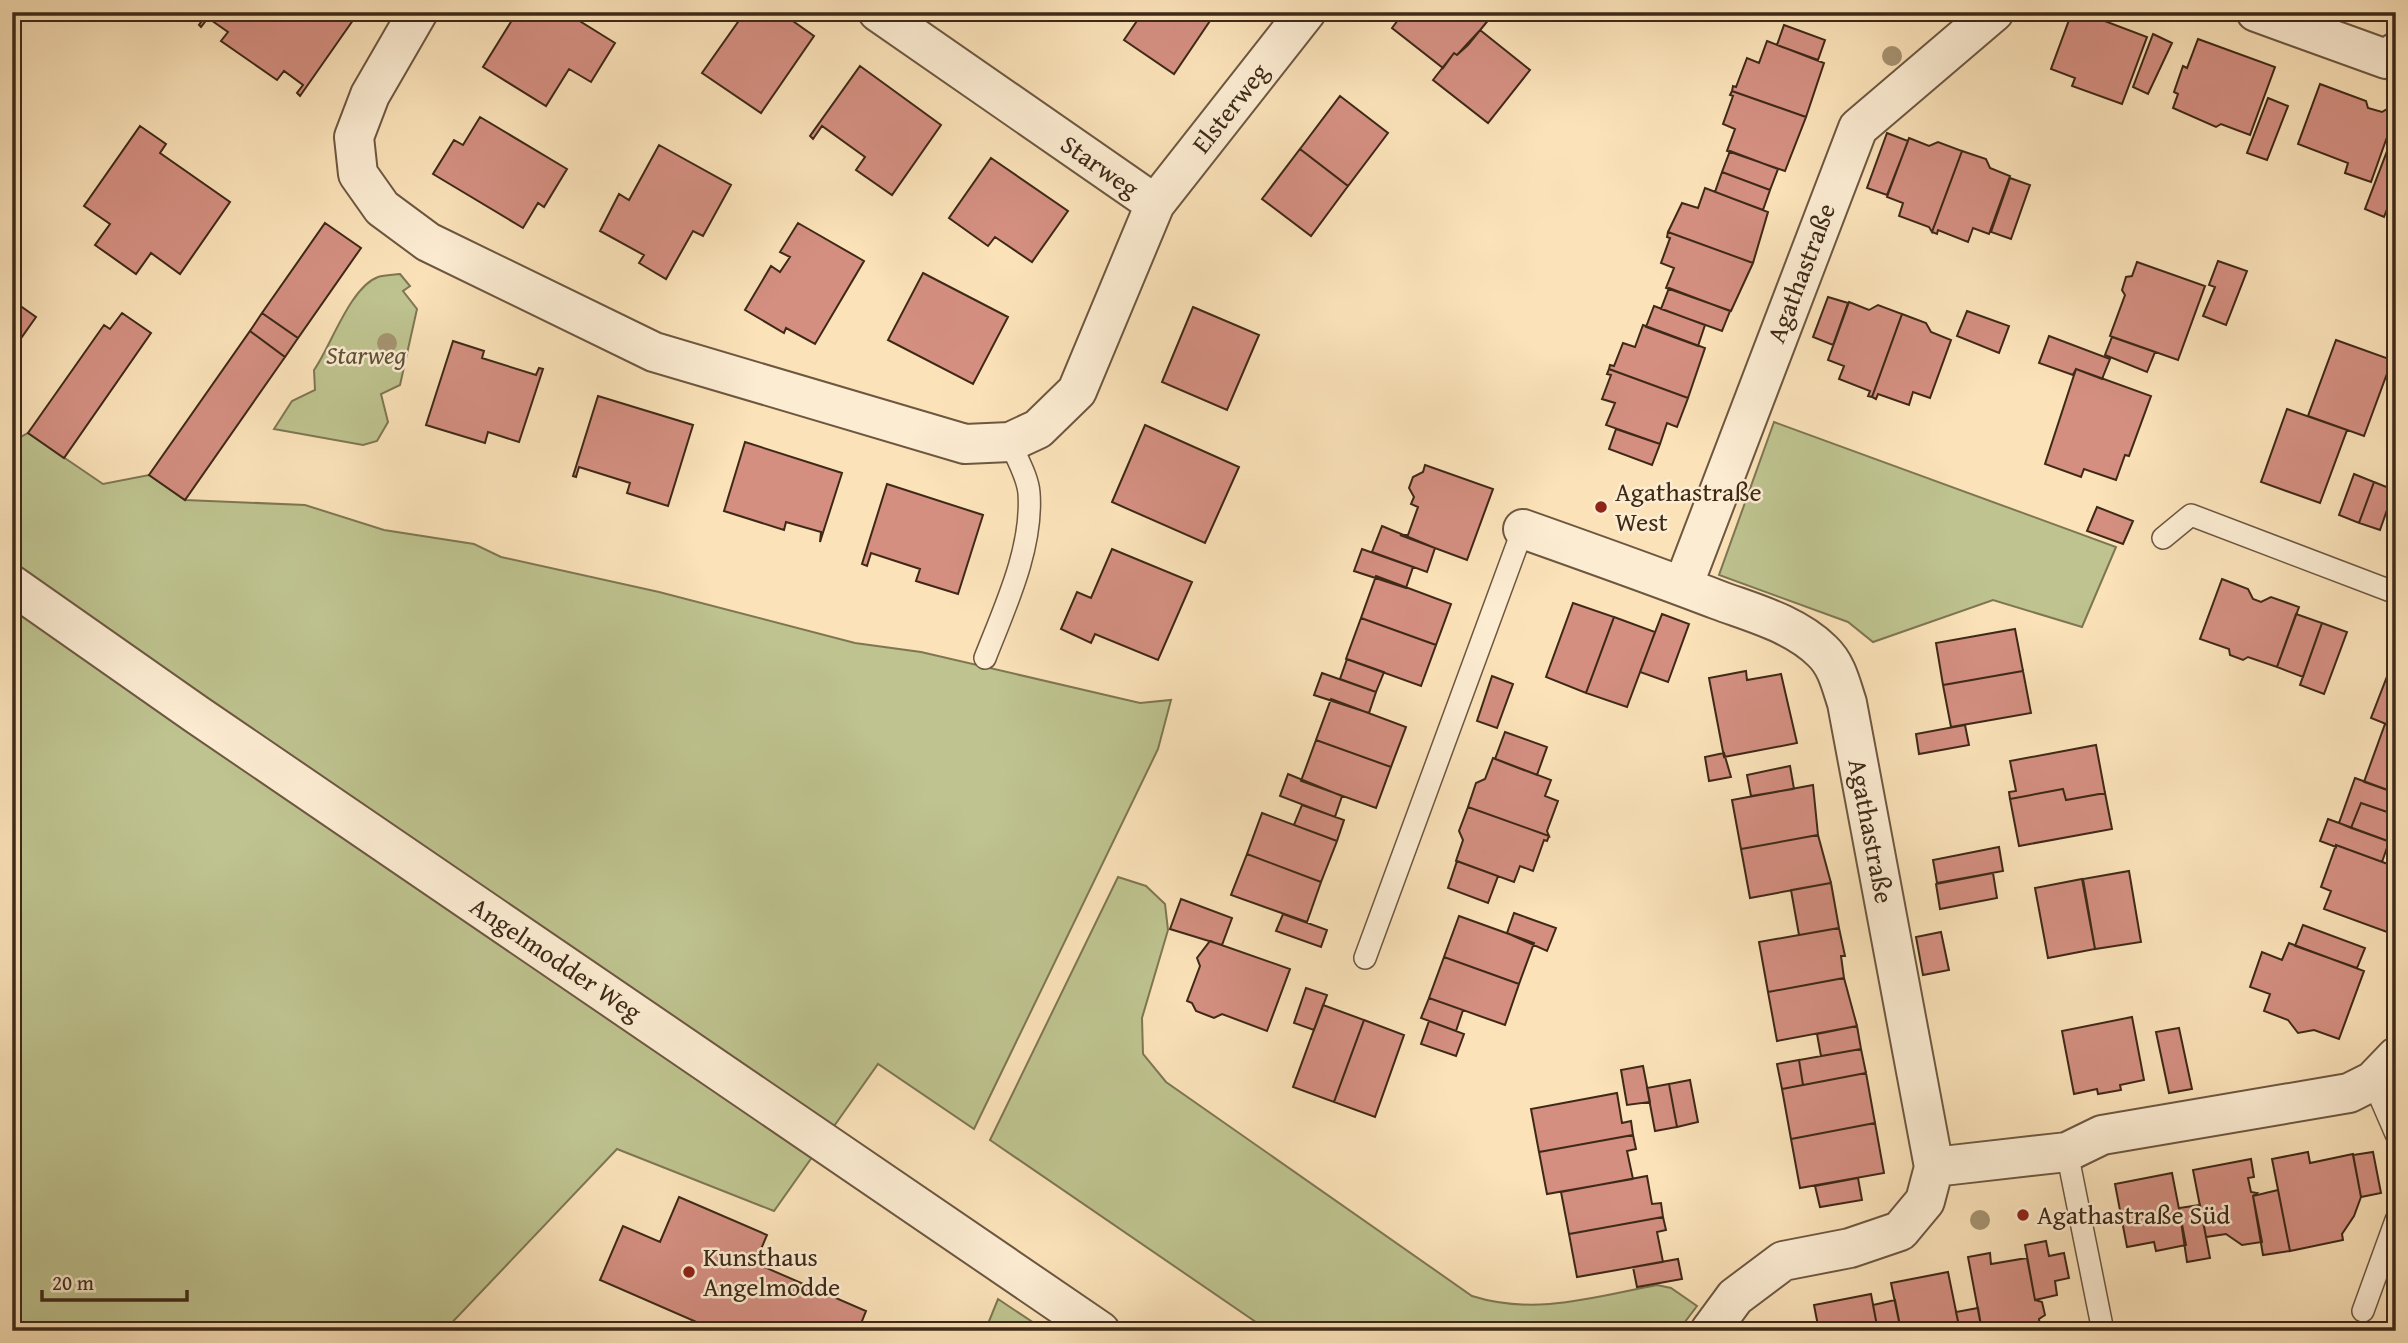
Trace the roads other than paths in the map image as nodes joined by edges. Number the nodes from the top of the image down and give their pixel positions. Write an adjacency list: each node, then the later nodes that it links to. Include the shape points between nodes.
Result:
1 (418, 12): 8 (street, Starweg, via 370,95 354,137 363,183 382,208 428,242 654,352 965,444)
2 (878, 12): 7 (street, Starweg)
3 (1306, 12): 7 (street, Elsterweg)
4 (1994, 12): 12 (street, Agathastraße, via 1858,128)
5 (2256, 12): 6 (street, via 2386,59)
6 (2396, 52)
7 (1155, 204): 8 (street, Starweg, via 1077,391 1038,429)
8 (1010, 442): 14 (lane, via 1029,491 1027,530 1011,593)
9 (1522, 529): 12 (street, Agathastraße); 15 (lane, Agathastraße)
10 (2163, 538): 13 (lane, via 2191,515)
11 (12, 585): 22 (street, Angelmodder Weg)
12 (1683, 586): 19 (street, Agathastraße, via 1801,635 1823,652 1838,675)
13 (2396, 593)
14 (985, 658)
15 (1364, 958)
16 (2384, 1069): 17 (lane); 18 (street, via 2349,1093 2102,1135)
17 (2396, 1135)
18 (2067, 1152): 19 (street); 24 (lane)
19 (1934, 1167): 23 (street, Agathastraße, via 1925,1201 1900,1231 1850,1248 1783,1261 1735,1297)
20 (2396, 1220): 21 (lane)
21 (2363, 1311)
22 (1100, 1331)
23 (1710, 1331)
24 (2103, 1331)

